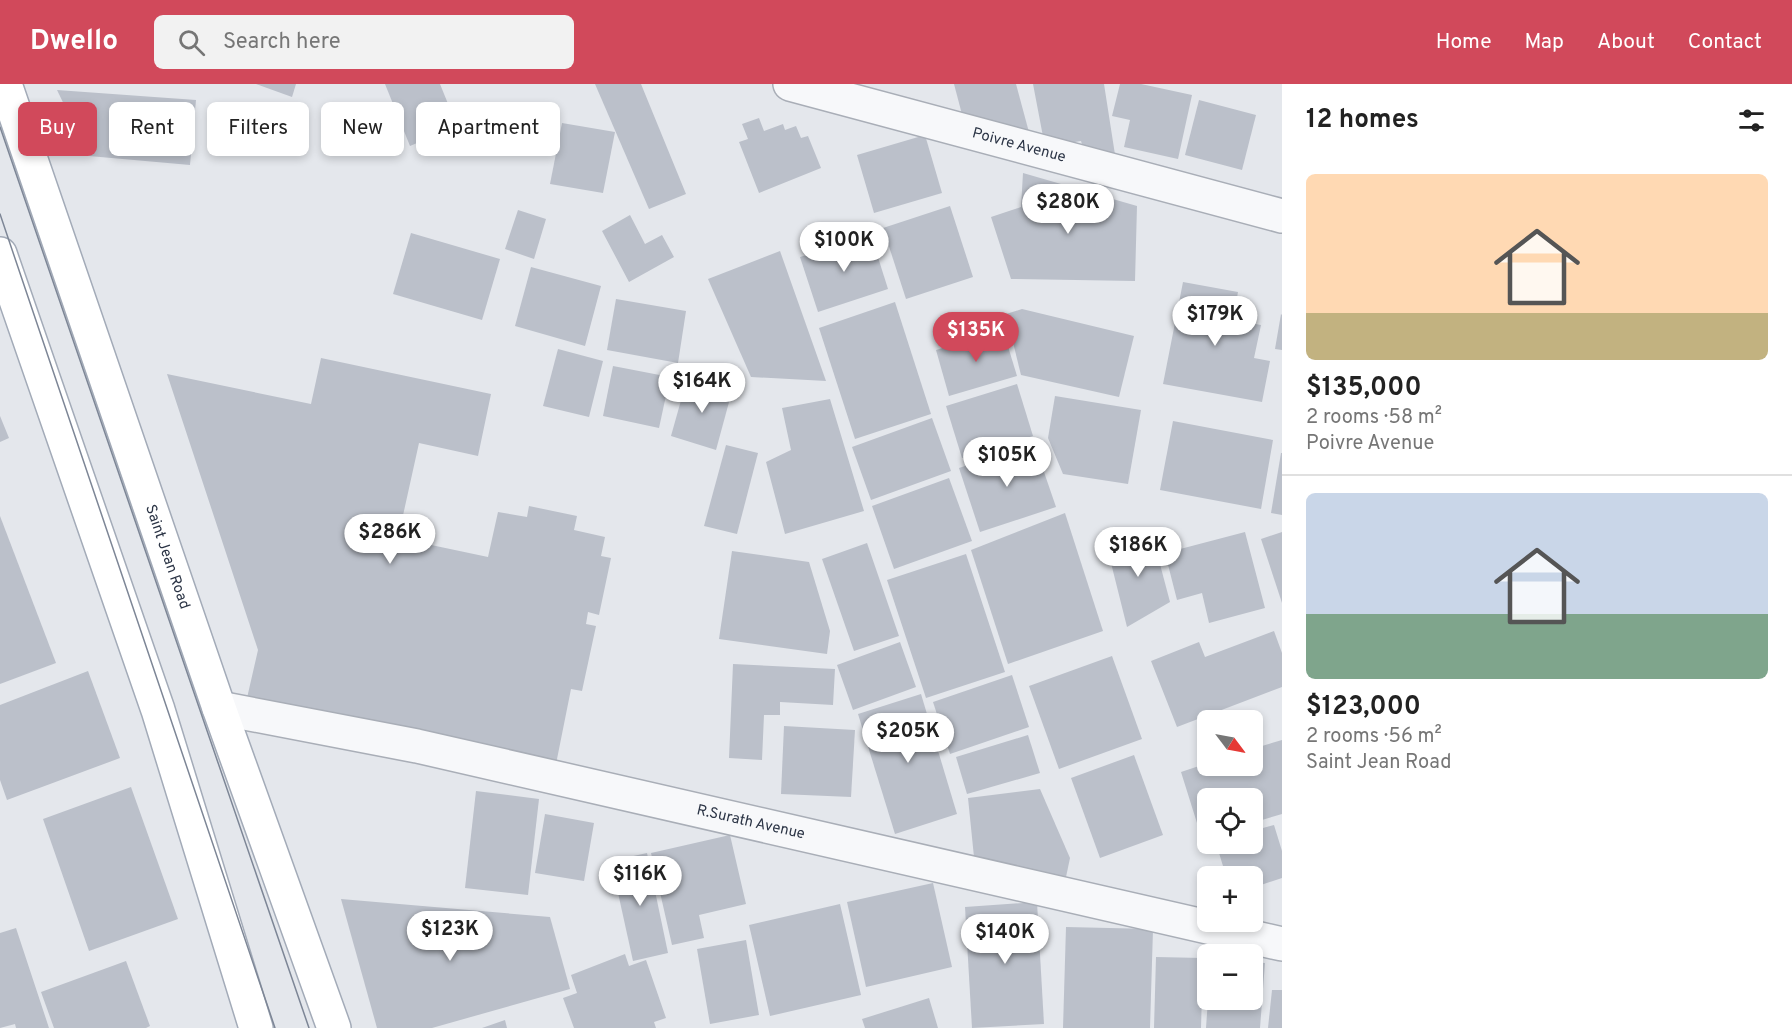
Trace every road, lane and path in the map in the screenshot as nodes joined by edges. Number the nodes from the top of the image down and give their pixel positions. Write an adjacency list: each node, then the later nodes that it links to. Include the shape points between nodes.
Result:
1 (5, 84): 5 (main road, Saint Jean Road)
2 (790, 84): 3 (street, Poivre Avenue)
3 (1282, 216)
4 (0, 254): 7 (main road, via 158,710)
5 (219, 708): 6 (street, R.Surath Avenue, via 417,746); 8 (main road, Saint Jean Road)
6 (1282, 944)
7 (248, 1018)
8 (334, 1028)

